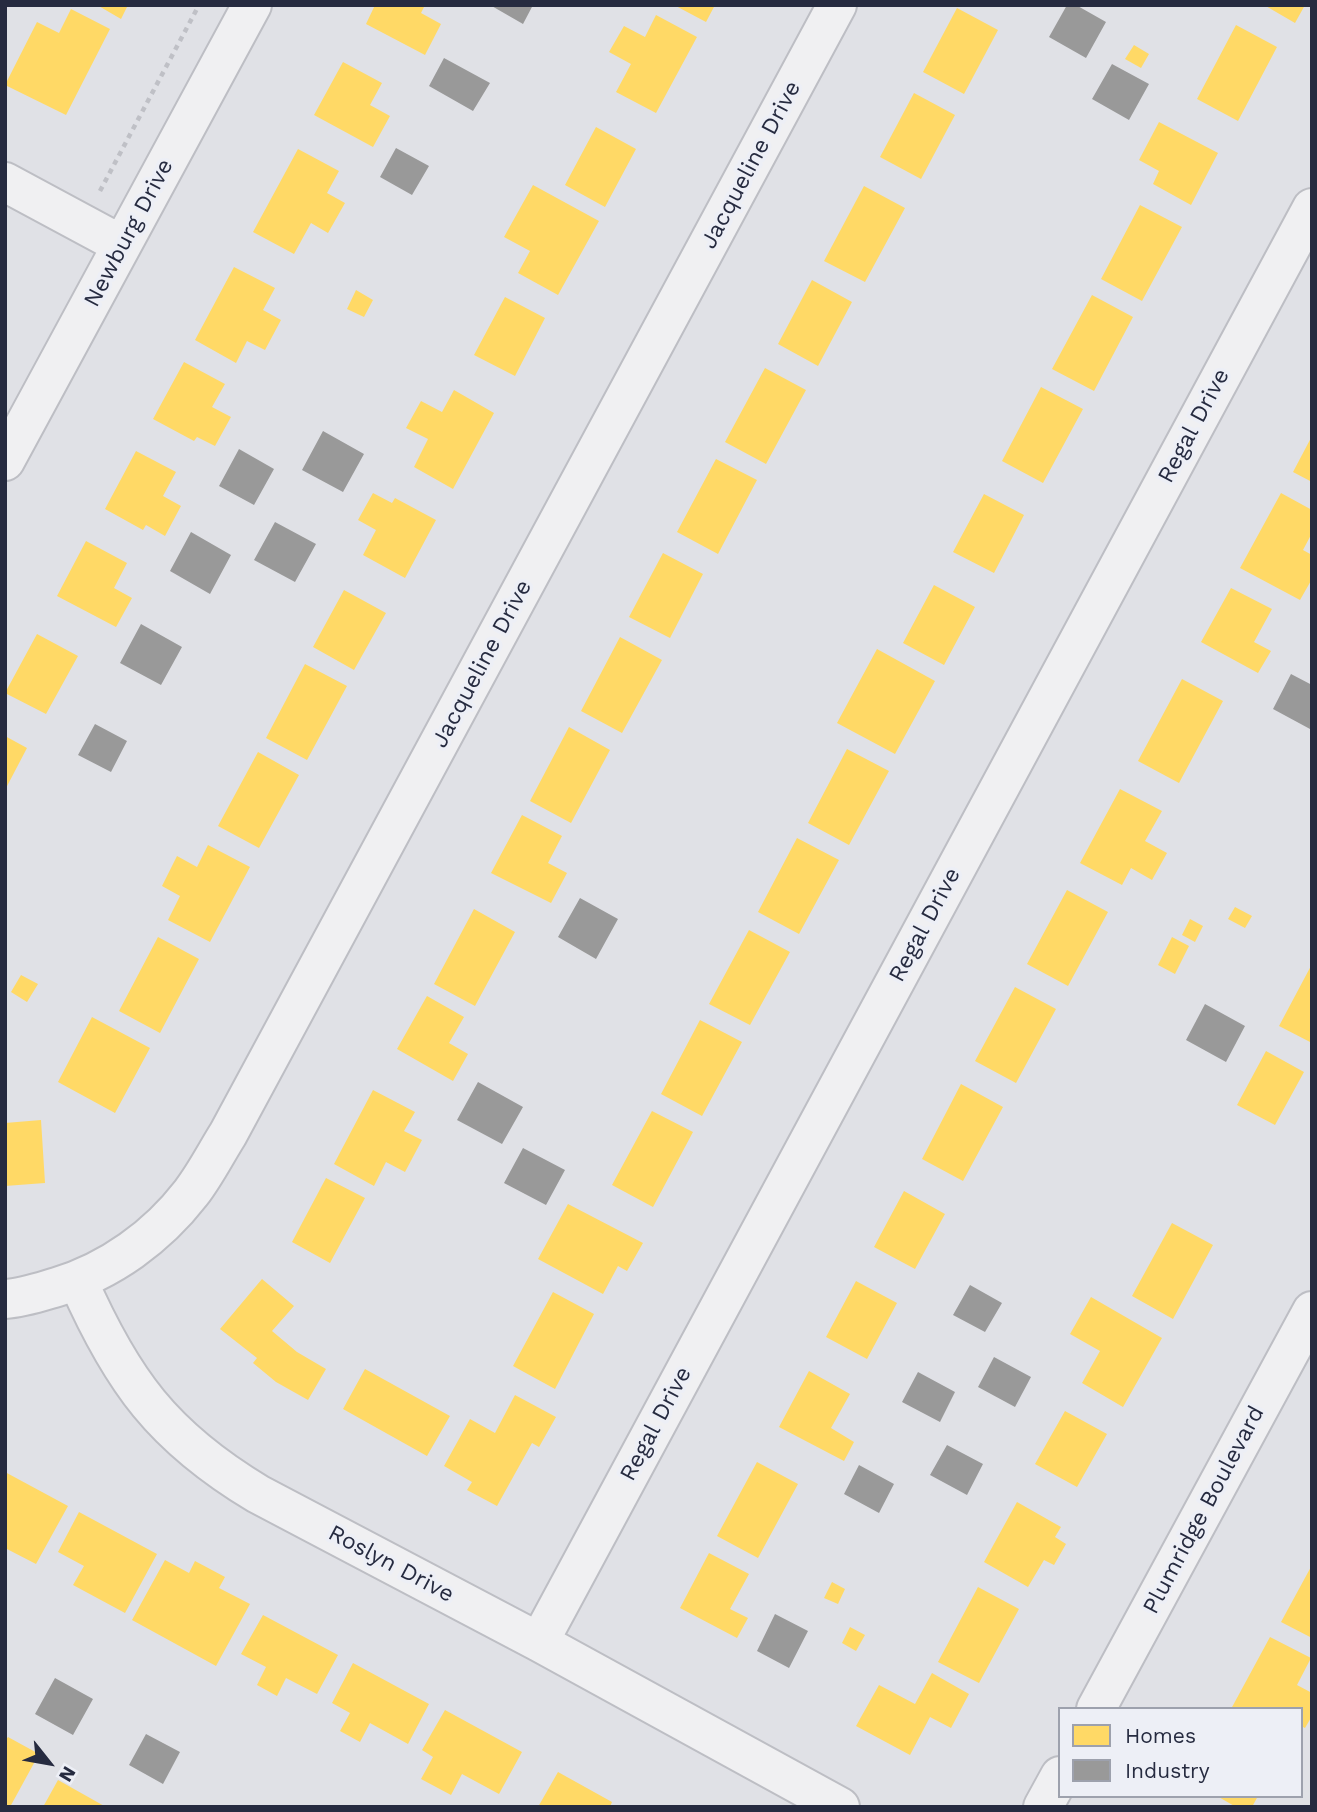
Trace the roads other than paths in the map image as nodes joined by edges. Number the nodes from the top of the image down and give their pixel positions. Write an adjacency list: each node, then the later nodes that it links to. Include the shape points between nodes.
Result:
1 (252, 5): 5 (street, Newburg Drive)
2 (837, 5): 7 (street, Jacqueline Drive, via 228,1134 191,1193 150,1237)
3 (5, 183): 5 (street)
4 (1312, 208): 10 (street, Regal Drive)
5 (122, 245): 6 (street, Newburg Drive)
6 (5, 461)
7 (78, 1281): 8 (street); 10 (street, Roslyn Drive, via 113,1355 139,1392 219,1471)
8 (5, 1299)
9 (1312, 1311): 11 (street, Plumridge Boulevard)
10 (538, 1642): 13 (street, Roslyn Drive)
11 (1097, 1707)
12 (1058, 1780): 14 (street)
13 (840, 1807)
14 (1043, 1807)

